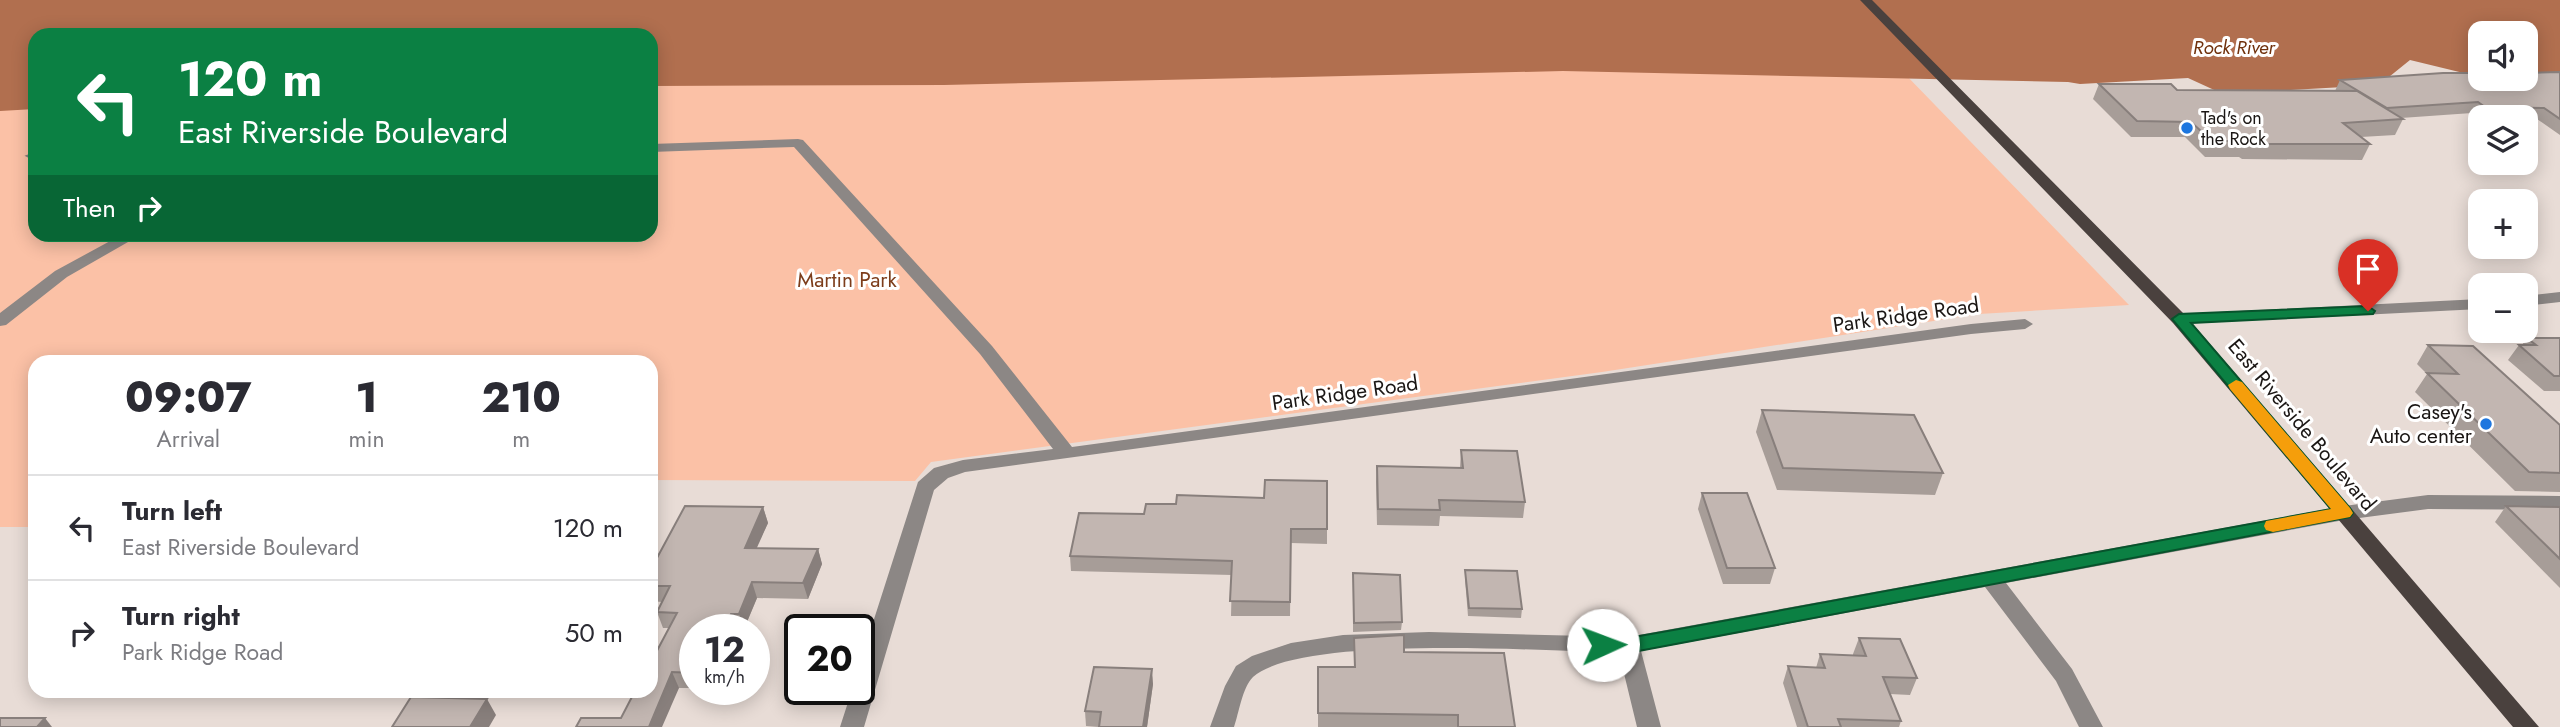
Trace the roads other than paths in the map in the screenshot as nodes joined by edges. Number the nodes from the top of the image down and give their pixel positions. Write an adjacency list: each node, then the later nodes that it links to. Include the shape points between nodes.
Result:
1 (1866, 0): 7 (main road, East Riverside Boulevard)
2 (658, 148): 10 (street, via 799,144 986,350)
3 (120, 242): 8 (street, via 61,274)
4 (2560, 297): 5 (street)
5 (2538, 300)
6 (2468, 305): 7 (street)
7 (2179, 319): 12 (main road, East Riverside Boulevard)
8 (0, 321)
9 (2025, 324): 10 (street, Park Ridge Road)
10 (1067, 454): 15 (street, Park Ridge Road, via 964,466 941,473 925,487)
11 (2560, 503): 12 (street, via 2428,502)
12 (2344, 513): 13 (street); 19 (main road, East Riverside Boulevard)
13 (1991, 579): 14 (street); 18 (street, via 2064,675)
14 (1628, 645): 16 (street, via 1429,640 1343,643 1292,652 1244,672); 17 (street)
15 (852, 727)
16 (1222, 727)
17 (1649, 727)
18 (2091, 727)
19 (2527, 727)

